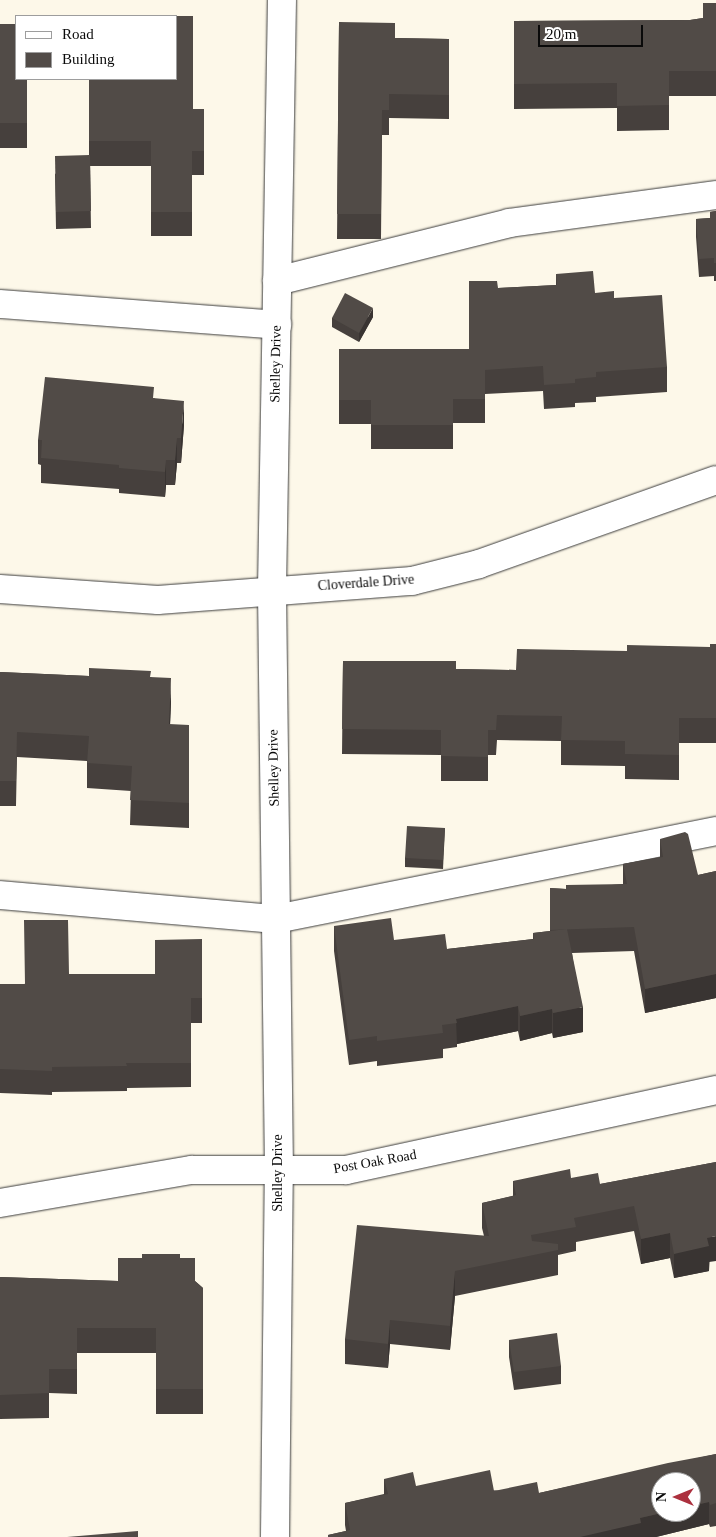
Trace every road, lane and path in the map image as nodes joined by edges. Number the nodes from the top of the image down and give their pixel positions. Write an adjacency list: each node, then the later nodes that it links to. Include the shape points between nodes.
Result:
1 (282, 0): 3 (street, Shelley Drive)
2 (716, 195): 3 (street, via 508,223)
3 (277, 281): 5 (street, Shelley Drive)
4 (0, 304): 5 (street)
5 (277, 325): 8 (street, Shelley Drive)
6 (716, 480): 8 (street, Cloverdale Drive, via 479,564 412,581)
7 (0, 589): 8 (street, Cloverdale Drive, via 158,600)
8 (272, 589): 11 (street, Shelley Drive)
9 (716, 831): 11 (street)
10 (0, 895): 11 (street)
11 (276, 919): 13 (street, Shelley Drive)
12 (716, 1090): 13 (street, Post Oak Road, via 346,1170)
13 (279, 1172): 14 (street, Post Oak Road, via 192,1170); 15 (street, Shelley Drive)
14 (0, 1203)
15 (275, 1537)

